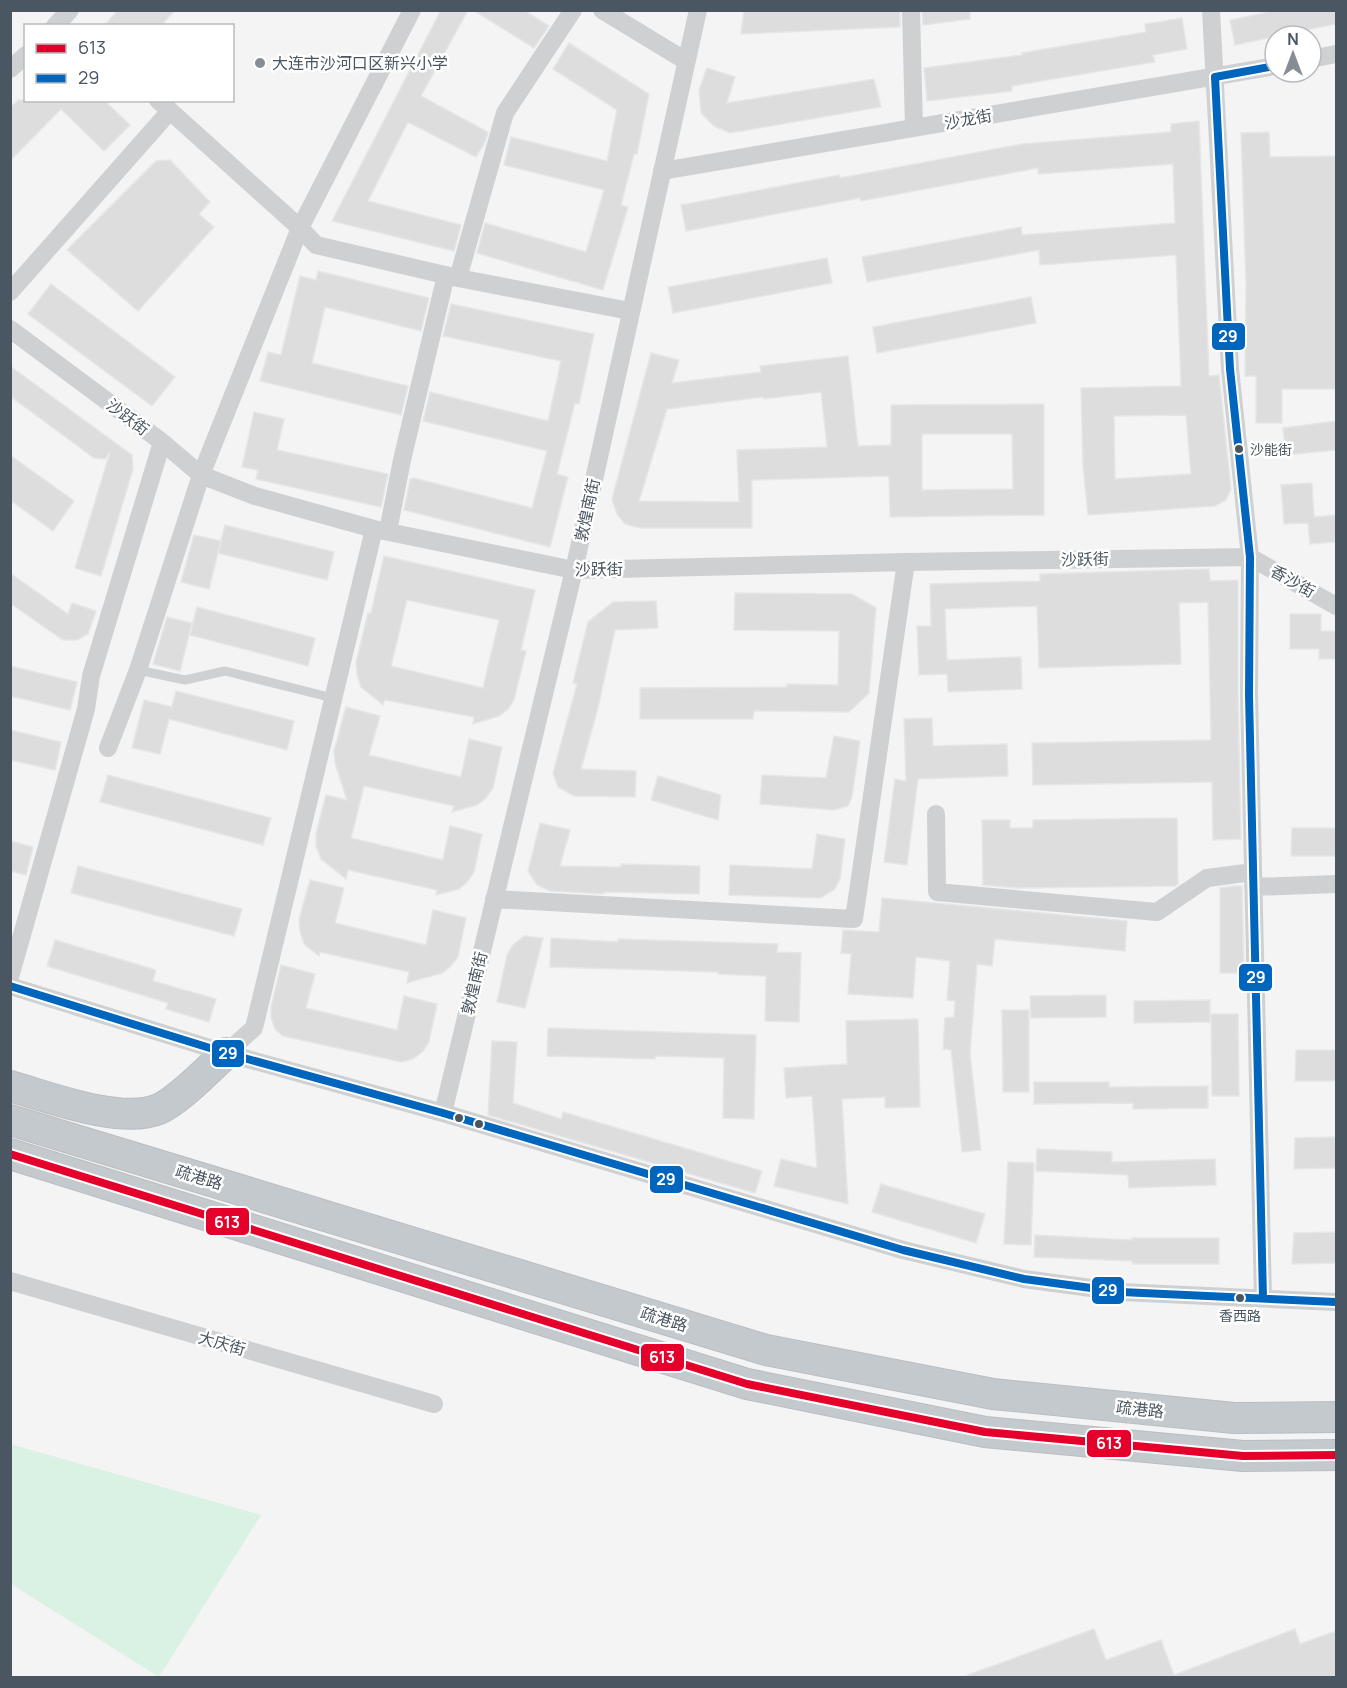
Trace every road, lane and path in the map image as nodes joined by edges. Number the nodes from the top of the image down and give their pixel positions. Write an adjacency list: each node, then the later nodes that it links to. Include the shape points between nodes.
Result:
1 (412, 10): 15 (street)
2 (573, 10): 16 (street, via 505,113)
3 (602, 10): 8 (street)
4 (698, 10): 8 (street, 敦煌南街)
5 (911, 10): 13 (street)
6 (1211, 10): 11 (street)
7 (24, 56): 10 (street)
8 (686, 61): 14 (street, 敦煌南街)
9 (1263, 68): 11 (street, 沙龙街)
10 (10, 69)
11 (1215, 77): 13 (street, 沙龙街); 23 (street, via 1230,369)
12 (164, 106): 15 (street); 17 (street)
13 (914, 128): 14 (street, 沙龙街)
14 (662, 171): 18 (street, 敦煌南街)
15 (300, 228): 16 (street, via 316,245); 21 (street)
16 (452, 276): 18 (street); 22 (street)
17 (10, 292)
18 (630, 311): 25 (street, 敦煌南街)
19 (10, 329): 20 (street, 沙跃街)
20 (162, 442): 21 (street, 沙跃街); 34 (street, via 92,676)
21 (201, 475): 22 (street, 沙跃街, via 255,496); 27 (street)
22 (381, 530): 25 (street, 沙跃街); 28 (street)
23 (1250, 557): 24 (street, 沙跃街); 26 (street, 香沙街); 31 (street)
24 (906, 562): 25 (street, 沙跃街); 33 (street, via 854,919)
25 (574, 570): 33 (street, 敦煌南街)
26 (1336, 606)
27 (138, 670): 28 (lane, via 185,680 225,671); 29 (street)
28 (333, 698): 36 (street, via 254,1028)
29 (108, 748)
30 (936, 814): 31 (street, via 937,892 1156,912 1207,878)
31 (1253, 880): 32 (street); 42 (street)
32 (1336, 884)
33 (494, 899): 38 (street, 敦煌南街)
34 (10, 977)
35 (10, 986): 36 (street)
36 (226, 1053): 37 (highway, via 159,1109 126,1115); 38 (street)
37 (10, 1086)
38 (443, 1113): 42 (street, via 903,1250 1024,1279 1121,1292)
39 (10, 1120): 45 (highway, 疏港路, via 766,1350 993,1394 1234,1419)
40 (10, 1154): 46 (highway, via 747,1384 985,1432 1243,1456)
41 (10, 1281): 44 (street, 大庆街)
42 (1263, 1298): 43 (street)
43 (1336, 1302)
44 (434, 1404)
45 (1336, 1417)
46 (1336, 1455)

